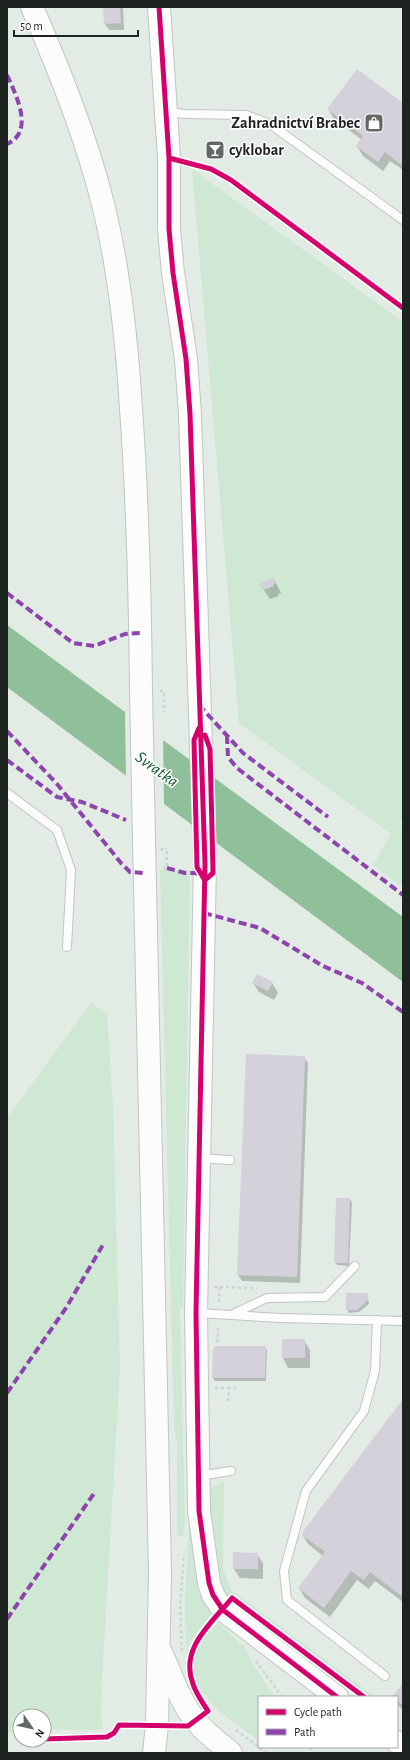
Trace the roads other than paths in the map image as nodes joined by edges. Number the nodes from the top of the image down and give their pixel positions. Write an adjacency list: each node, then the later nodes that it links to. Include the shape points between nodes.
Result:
1 (32, 7): 16 (main road, bridge, via 80,126 104,208 119,289 129,374 135,462 142,690 160,1572)
2 (159, 7): 3 (main road)
3 (165, 111): 4 (lane, via 246,115 270,124); 7 (main road, via 173,268 186,359 190,414 202,750 205,864)
4 (403, 220)
5 (7, 793): 6 (lane, via 57,830 72,870)
6 (67, 947)
7 (199, 1158): 8 (lane); 10 (main road)
8 (230, 1160)
9 (355, 1266): 11 (lane, via 325,1297 268,1298)
10 (196, 1313): 11 (lane); 15 (main road)
11 (230, 1315): 12 (lane)
12 (377, 1320): 13 (lane); 17 (lane, via 375,1371 364,1411 306,1491 284,1571 287,1600)
13 (403, 1321)
14 (231, 1471): 15 (lane)
15 (199, 1476): 18 (main road, via 199,1511 208,1582 213,1595 223,1610)
16 (158, 1647): 19 (main road); 20 (main road, via 195,1721)
17 (385, 1676)
18 (336, 1696)
19 (154, 1753)
20 (231, 1753)

